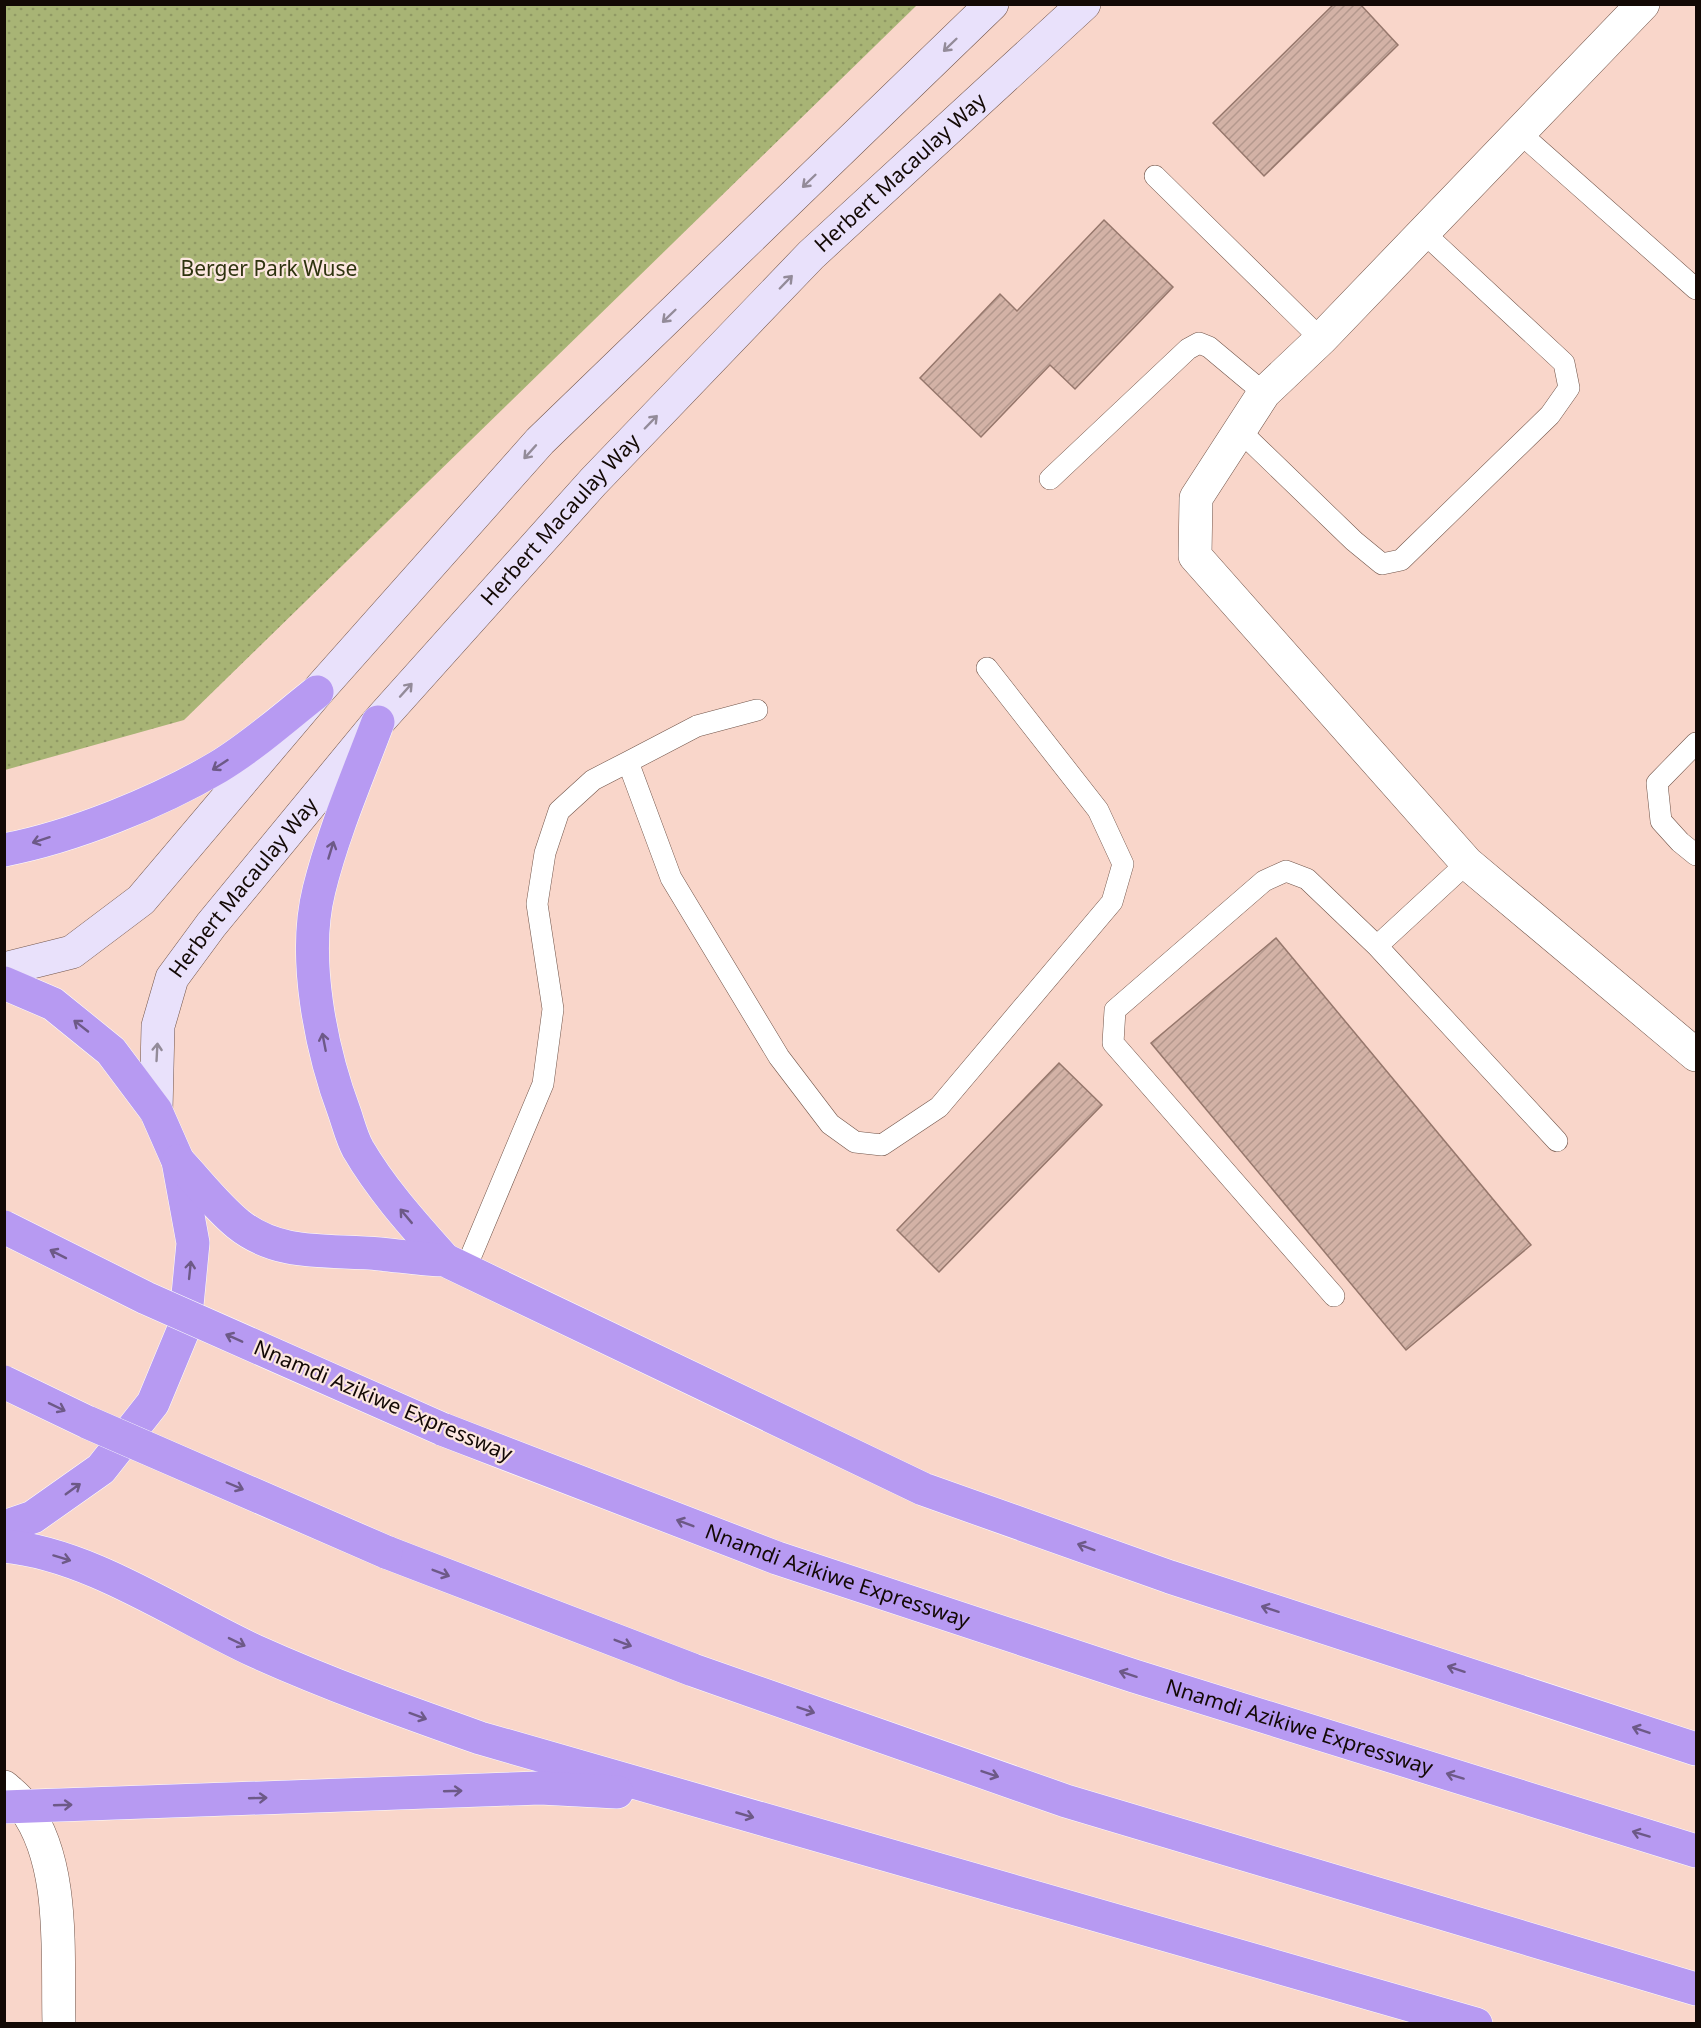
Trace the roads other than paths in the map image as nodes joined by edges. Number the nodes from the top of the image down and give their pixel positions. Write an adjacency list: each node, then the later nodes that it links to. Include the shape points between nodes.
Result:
1 (992, 4): 13 (main road, one-way to 13, via 540,441)
2 (1084, 4): 15 (main road, Herbert Macaulay Way, one-way to 2, via 593,482 811,255)
3 (1643, 4): 4 (street)
4 (1521, 134): 6 (street); 7 (lane)
5 (1155, 176): 8 (lane)
6 (1424, 233): 8 (street); 10 (lane, via 1564,363 1569,388 1550,415 1401,560 1382,564)
7 (1696, 288)
8 (1321, 339): 9 (street)
9 (1264, 393): 10 (street); 11 (lane, via 1209,347 1199,344)
10 (1238, 429): 20 (street, via 1196,498 1195,556)
11 (1050, 479)
12 (987, 668): 17 (lane, via 1098,810 1123,864 1112,902 939,1107 882,1145 855,1142 830,1124 779,1057 671,878)
13 (317, 692): 18 (highway, one-way to 18, via 219,766 153,800); 22 (main road, via 141,900 72,952)
14 (757, 710): 17 (lane, via 697,726)
15 (378, 722): 25 (main road, Herbert Macaulay Way, one-way to 15, via 158,1026 172,978); 29 (highway, one-way to 15, via 381,1186 356,1146 330,1076 319,1019 312,956 318,892 338,826)
16 (1696, 743): 19 (lane, via 1657,783 1661,821)
17 (628, 762): 29 (lane, via 593,780 559,811 545,854 537,904 553,1009 543,1084)
18 (4, 850)
19 (1696, 855)
20 (1467, 863): 21 (lane); 24 (street)
21 (1377, 946): 26 (lane); 30 (lane, via 1307,879 1286,871 1264,881 1115,1010 1113,1043)
22 (4, 969)
23 (4, 983): 25 (highway, one-way to 23, via 111,1051 53,1004)
24 (1696, 1055)
25 (156, 1111): 27 (highway)
26 (1557, 1141)
27 (178, 1161): 29 (highway, via 239,1225 268,1242 303,1251 381,1254); 32 (highway, one-way to 27, via 33,1518 101,1469 153,1403 185,1326 193,1243)
28 (4, 1227): 37 (highway, Nnamdi Azikiwe Expressway, one-way to 28, bridge, via 1134,1676 777,1558 441,1429 146,1298)
29 (455, 1265): 34 (highway, one-way to 29, via 1170,1577 923,1489)
30 (1334, 1296)
31 (4, 1382): 38 (highway, one-way to 38, bridge, via 386,1552 693,1670 1066,1801)
32 (4, 1527)
33 (4, 1546): 36 (highway, one-way to 36, via 36,1550 75,1562 254,1650 343,1688 480,1738)
34 (1696, 1749)
35 (11, 1800): 36 (highway, one-way to 36, via 540,1788 600,1790); 40 (street, via 38,1831 47,1855 55,1896)
36 (709, 1805): 39 (highway, one-way to 39)
37 (1696, 1851)
38 (1696, 1989)
39 (1438, 2018): 41 (highway)
40 (59, 2024)
41 (1476, 2024)

